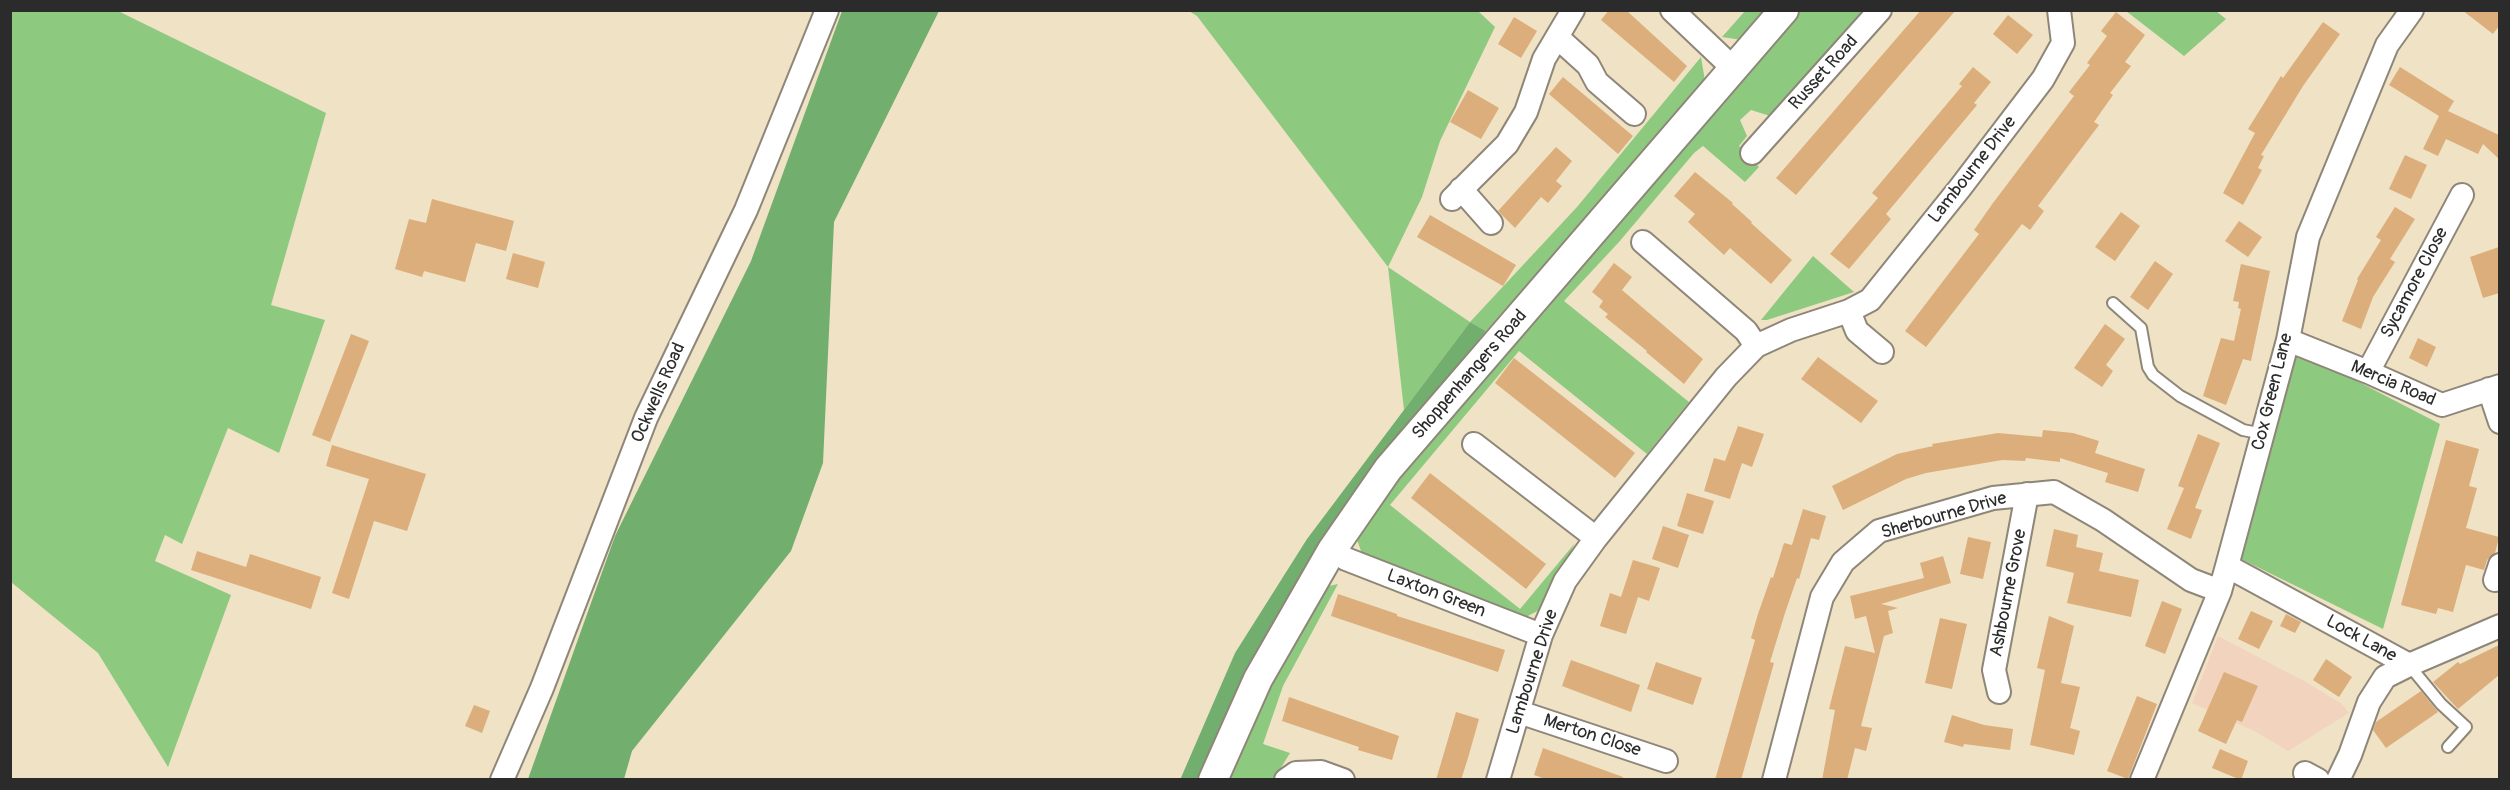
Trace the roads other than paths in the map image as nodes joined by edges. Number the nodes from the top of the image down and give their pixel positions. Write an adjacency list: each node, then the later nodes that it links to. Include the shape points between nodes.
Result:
1 (827, 10): 37 (street, Ockwells Road, via 746,210 646,418 542,688)
2 (1573, 10): 8 (street)
3 (1672, 10): 9 (street)
4 (1785, 10): 9 (street, Shoppenhangers Road)
5 (1880, 10): 11 (street, Russet Road, via 1761,129)
6 (2059, 10): 16 (street, Lambourne Drive, via 2062,43 2043,79 1870,300)
7 (2412, 10): 17 (street, Cox Green Lane, via 2387,45 2308,237)
8 (1557, 37): 10 (street, via 1588,65 1597,82); 13 (street, via 1544,59 1526,112 1506,144 1457,194)
9 (1734, 69): 27 (street, Shoppenhangers Road, via 1388,469)
10 (1634, 114)
11 (1752, 153)
12 (2462, 195): 20 (street, Sycamore Close)
13 (1491, 223)
14 (1643, 242): 18 (street, via 1746,331)
15 (2113, 303): 23 (lane, via 2142,328 2153,375 2186,400 2243,430)
16 (1849, 311): 18 (street, Lambourne Drive); 19 (street, via 1857,332)
17 (2288, 340): 20 (street, Mercia Road); 23 (street, Cox Green Lane)
18 (1756, 346): 26 (street, Lambourne Drive, via 1726,377)
19 (1882, 352)
20 (2368, 372): 21 (street, Mercia Road, via 2442,405)
21 (2494, 388): 22 (street)
22 (2499, 422)
23 (2263, 434): 28 (street, Cox Green Lane)
24 (1474, 444): 26 (street)
25 (2027, 494): 29 (street, Sherbourne Drive, via 2054,492 2191,580); 33 (street, Ashbourne Grove, via 1994,670); 42 (street, Sherbourne Drive, via 1993,498 1879,531 1843,562 1822,597)
26 (1596, 538): 31 (street, Lambourne Drive, via 1565,581)
27 (1332, 550): 31 (street, Laxton Green, via 1346,559); 38 (street, Shoppenhangers Road, via 1258,679)
28 (2227, 566): 29 (street, Cox Green Lane); 32 (street, Lock Lane)
29 (2220, 591): 43 (street, Cox Green Lane)
30 (2499, 626): 32 (street, Lock Lane)
31 (1540, 635): 34 (street, Lambourne Drive)
32 (2409, 665): 35 (lane, via 2440,704 2466,727); 44 (street, via 2385,677 2369,702)
33 (1999, 692)
34 (1519, 712): 36 (street, Merton Close); 41 (street, Lambourne Drive)
35 (2448, 747)
36 (1666, 761)
37 (502, 780)
38 (1213, 780)
39 (1286, 780): 40 (street, via 1296,772 1321,772)
40 (1343, 780)
41 (1498, 780)
42 (1774, 780)
43 (2142, 780)
44 (2338, 780)

